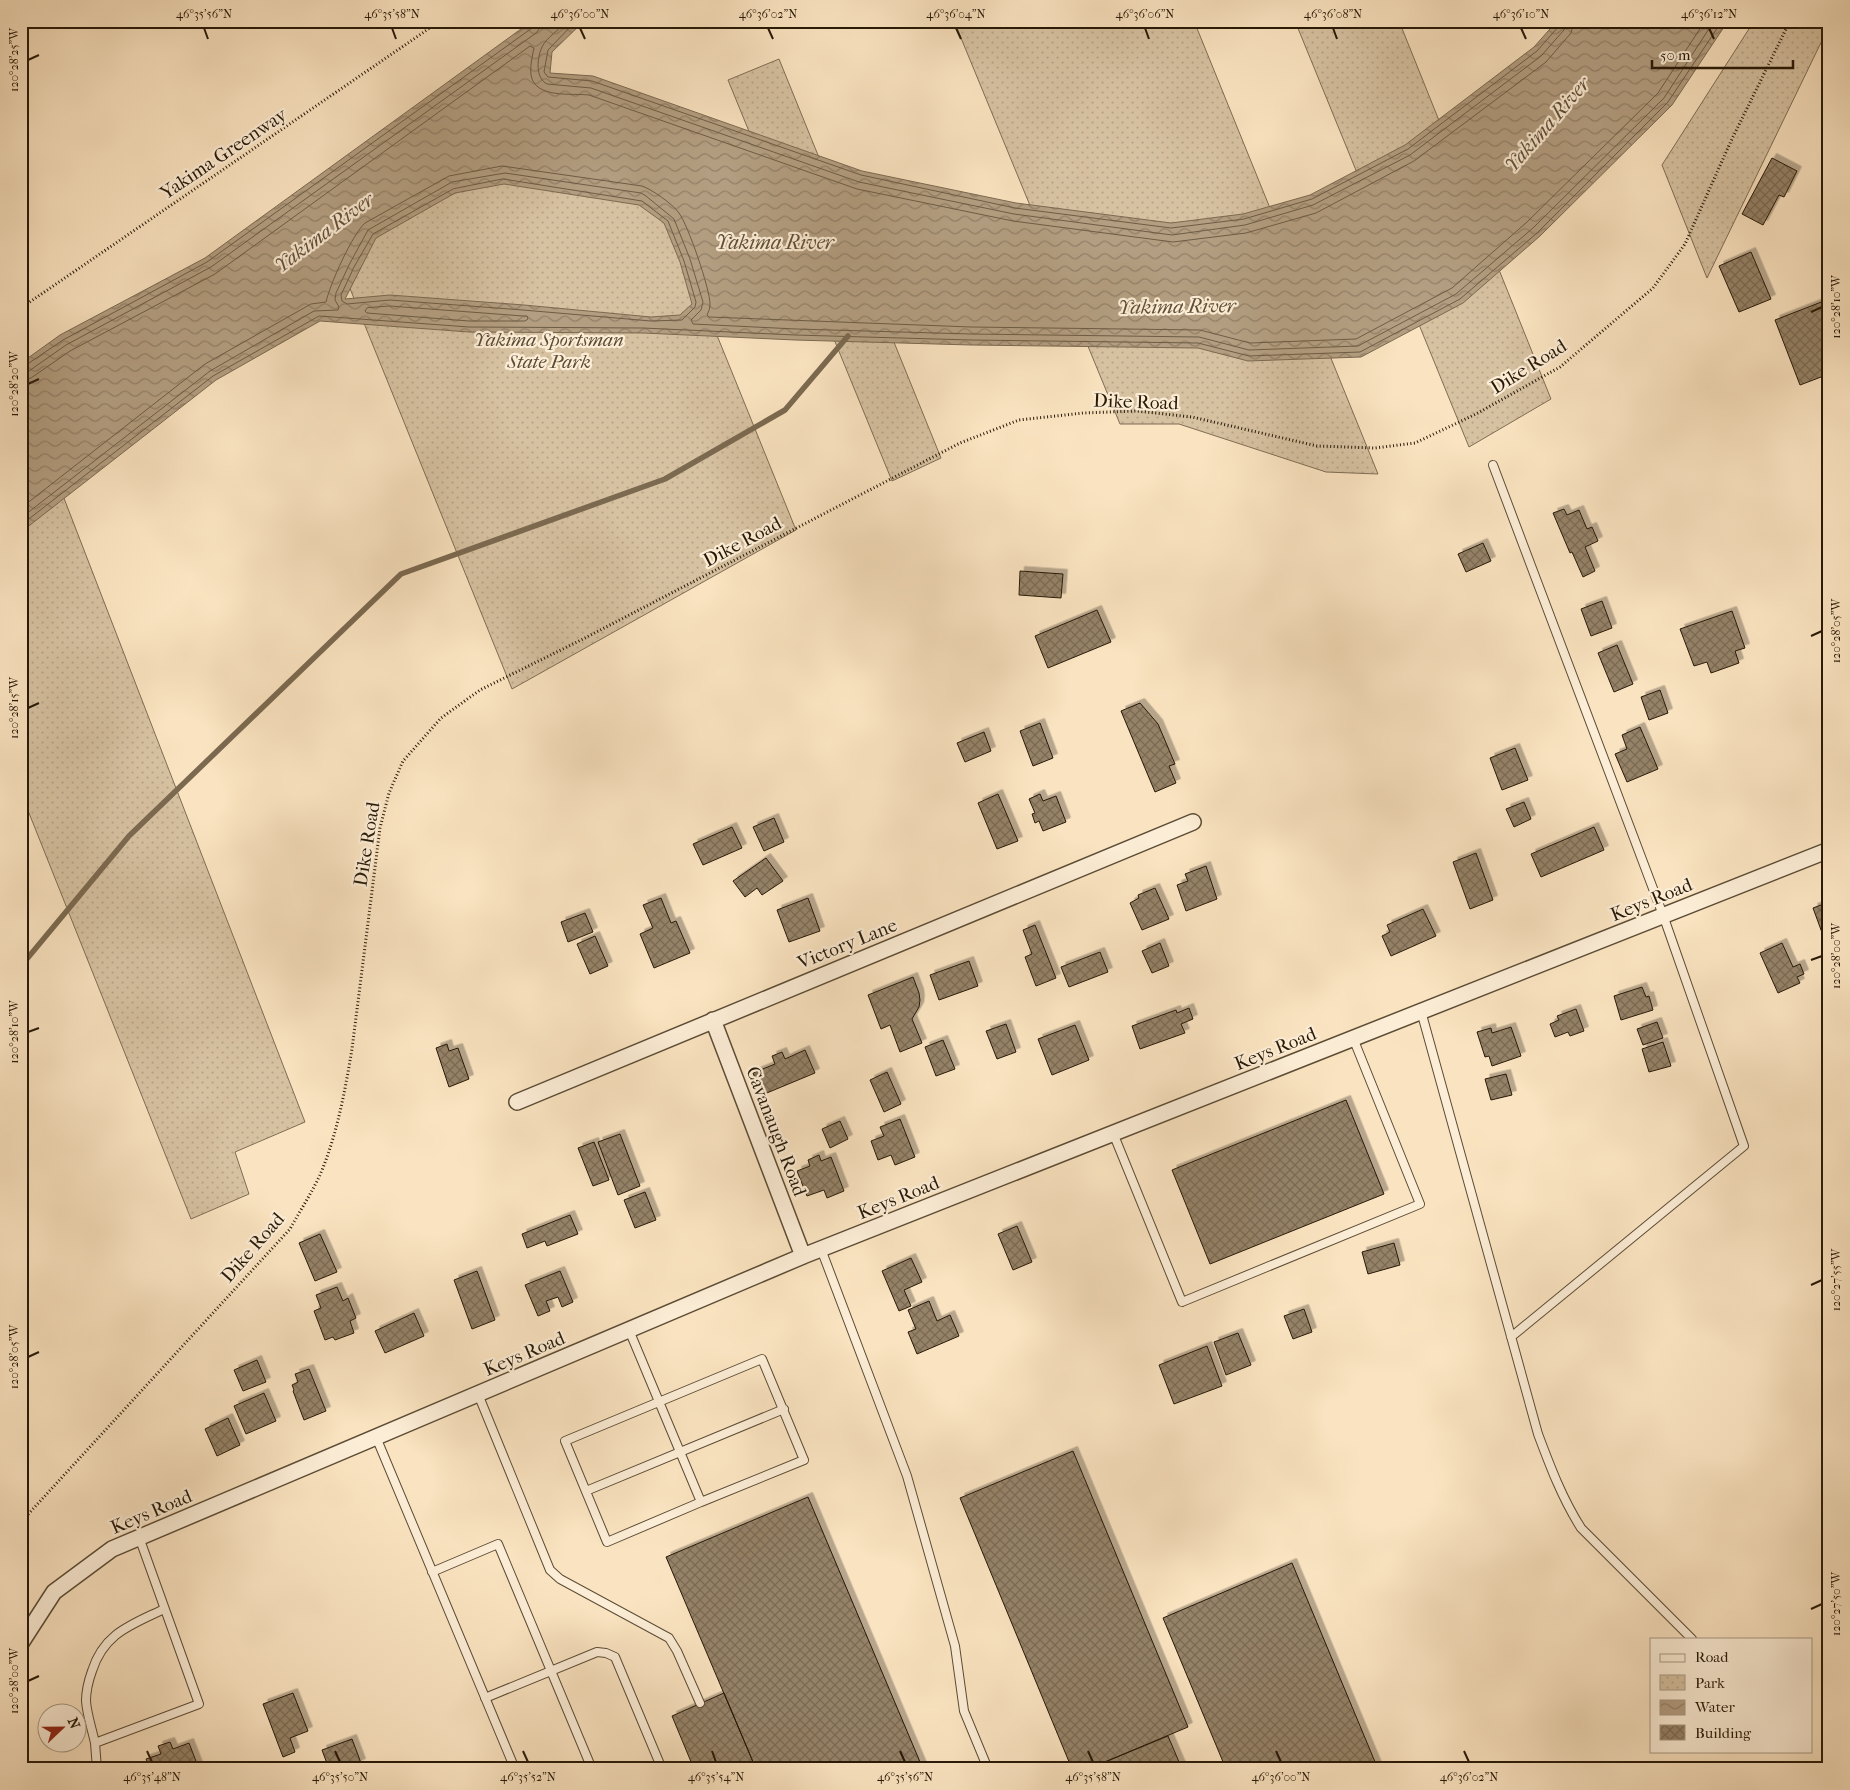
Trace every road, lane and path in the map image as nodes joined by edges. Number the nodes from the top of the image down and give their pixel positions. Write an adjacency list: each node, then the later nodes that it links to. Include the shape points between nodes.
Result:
1 (440, 21): 3 (path, Yakima Greenway)
2 (1790, 21): 24 (path, Dike Road, via 1684,244 1653,288 1560,366 1476,414 1415,443 1375,448 1317,446 1192,417 1137,411 1019,420 960,443 480,690 441,718 403,761 389,793 380,828 346,1082 332,1144 319,1176 290,1229)
3 (21, 308)
4 (1493, 465): 7 (lane)
5 (1192, 822): 9 (street, Victory Lane)
6 (1829, 850): 7 (street, Keys Road)
7 (1663, 916): 8 (street, Keys Road); 16 (lane, via 1744,1146)
8 (1421, 1011): 10 (street, Keys Road); 16 (lane)
9 (713, 1020): 11 (street, Victory Lane); 14 (street, Cavanaugh Road)
10 (1353, 1038): 12 (street, Keys Road); 12 (lane, via 1420,1204 1182,1302)
11 (517, 1102)
12 (1113, 1134): 13 (street, Keys Road)
13 (821, 1249): 14 (street, Keys Road); 38 (lane, via 907,1476 955,1646 964,1711)
14 (803, 1256): 15 (street, Keys Road)
15 (630, 1330): 17 (street, Keys Road); 18 (lane)
16 (1511, 1337): 28 (lane, via 1538,1434 1568,1508 1581,1528)
17 (478, 1394): 20 (street, Keys Road); 32 (lane, via 550,1570 560,1579 669,1638)
18 (660, 1402): 19 (lane, via 762,1359); 21 (lane); 22 (lane, via 565,1441)
19 (784, 1409): 21 (lane); 23 (lane, via 804,1460)
20 (376, 1437): 25 (street, Keys Road); 26 (lane)
21 (680, 1452): 22 (lane); 23 (lane)
22 (586, 1491): 23 (lane, via 607,1542)
23 (701, 1502)
24 (21, 1522)
25 (139, 1537): 27 (lane); 29 (street, Keys Road, via 112,1549 54,1592)
26 (432, 1572): 30 (lane, via 498,1544); 31 (lane)
27 (164, 1609): 33 (lane, via 122,1630 104,1646 94,1663 86,1689 86,1703); 33 (lane, via 198,1704)
28 (1691, 1638)
29 (21, 1643)
30 (551, 1671): 31 (lane); 36 (lane); 37 (lane, via 597,1652 615,1657)
31 (485, 1698): 35 (lane)
32 (700, 1703)
33 (95, 1742): 34 (lane)
34 (98, 1769)
35 (515, 1769)
36 (592, 1769)
37 (662, 1769)
38 (988, 1769)

